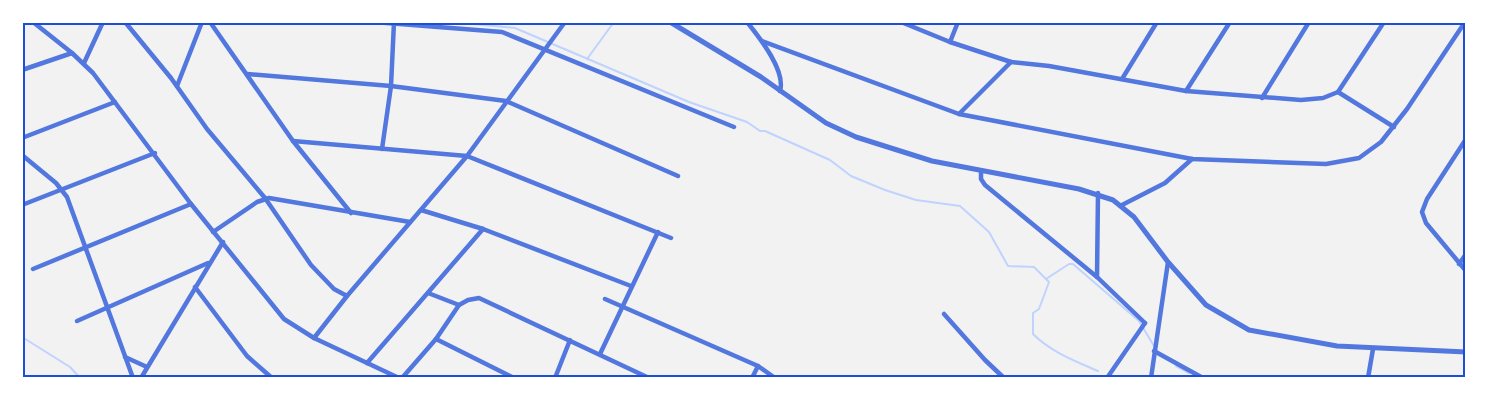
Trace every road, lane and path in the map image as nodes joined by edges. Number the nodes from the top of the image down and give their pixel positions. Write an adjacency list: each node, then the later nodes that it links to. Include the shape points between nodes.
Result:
1 (33, 22): 21 (street)
2 (103, 22): 23 (street)
3 (125, 22): 27 (street)
4 (202, 22): 27 (street)
5 (210, 22): 25 (street)
6 (374, 22): 17 (street)
7 (565, 22): 20 (street)
8 (670, 22): 29 (street)
9 (748, 22): 18 (street)
10 (901, 22): 19 (street)
11 (958, 22): 19 (street)
12 (1157, 22): 26 (street)
13 (1230, 22): 30 (street)
14 (1309, 22): 32 (street)
15 (1384, 22): 31 (street)
16 (1465, 22): 37 (street)
17 (394, 23): 20 (street, via 502,32); 28 (street)
18 (762, 41): 29 (street, via 782,80); 35 (street)
19 (950, 42): 22 (street)
20 (544, 49): 33 (street); 36 (street)
21 (72, 53): 23 (street); 24 (street)
22 (1011, 62): 26 (street); 35 (street)
23 (84, 63): 34 (street)
24 (22, 70)
25 (248, 74): 28 (street); 40 (street)
26 (1122, 79): 30 (street)
27 (177, 86): 50 (street, via 207,129)
28 (391, 86): 33 (street); 41 (street)
29 (780, 91): 46 (street, via 826,123 864,140)
30 (1186, 91): 32 (street)
31 (1338, 92): 32 (street, via 1315,100); 37 (street)
32 (1262, 98)
33 (506, 101): 44 (street); 47 (street)
34 (115, 102): 38 (street); 42 (street)
35 (959, 114): 45 (street)
36 (734, 127)
37 (1394, 127): 45 (street, via 1377,146 1359,158 1345,162 1266,163)
38 (22, 138)
39 (1466, 139): 66 (street, via 1422,212 1424,220)
40 (293, 141): 41 (street); 55 (street)
41 (382, 148): 44 (street)
42 (155, 153): 48 (street); 52 (street)
43 (22, 155): 48 (street)
44 (467, 156): 54 (street); 59 (street)
45 (1192, 159): 53 (street, via 1165,183)
46 (981, 172): 49 (street); 69 (street, via 985,185)
47 (678, 176)
48 (62, 190): 51 (street); 62 (street)
49 (1098, 193): 53 (street); 69 (street)
50 (265, 198): 55 (street); 58 (street); 73 (street, via 311,265 334,289)
51 (22, 204)
52 (191, 204): 58 (street); 62 (street)
53 (1122, 205): 65 (street)
54 (420, 210): 56 (street); 57 (street)
55 (351, 213): 56 (street)
56 (410, 222): 73 (street)
57 (483, 230): 70 (street); 72 (street)
58 (213, 232): 61 (street)
59 (658, 232): 60 (street); 70 (street)
60 (671, 238)
61 (222, 242): 64 (street); 82 (street, via 284,319)
62 (86, 246): 67 (street); 77 (street)
63 (1466, 254): 66 (street)
64 (210, 262): 71 (street); 77 (street)
65 (1168, 262): 81 (street); 85 (street, via 1212,310 1249,330 1307,342)
66 (1459, 264): 68 (street)
67 (33, 269)
68 (1466, 271)
69 (1097, 278): 80 (street)
70 (631, 286): 76 (street)
71 (196, 287): 92 (street); 95 (street, via 247,356)
72 (428, 293): 75 (street); 90 (street)
73 (346, 296): 82 (street)
74 (605, 299): 76 (street)
75 (459, 304): 83 (street); 84 (street, via 483,299)
76 (622, 306): 88 (street); 91 (street)
77 (107, 308): 79 (street); 89 (street)
78 (944, 314): 102 (street)
79 (77, 321)
80 (1146, 323): 81 (street); 103 (street)
81 (1158, 326): 86 (street)
82 (314, 338): 90 (street)
83 (436, 339): 96 (street); 97 (street)
84 (570, 340): 88 (street); 98 (street)
85 (1372, 349): 87 (street); 106 (street)
86 (1154, 350): 104 (street); 105 (street)
87 (1466, 352)
88 (600, 354): 99 (street)
89 (125, 357): 92 (street); 93 (street)
90 (367, 363): 96 (street)
91 (758, 366): 100 (street); 101 (street)
92 (147, 367): 94 (street)
93 (133, 378)
94 (141, 378)
95 (272, 378)
96 (401, 378)
97 (514, 378)
98 (555, 378)
99 (649, 378)
100 (752, 378)
101 (775, 378)
102 (1004, 378)
103 (1107, 378)
104 (1151, 378)
105 (1203, 378)
106 (1368, 378)

